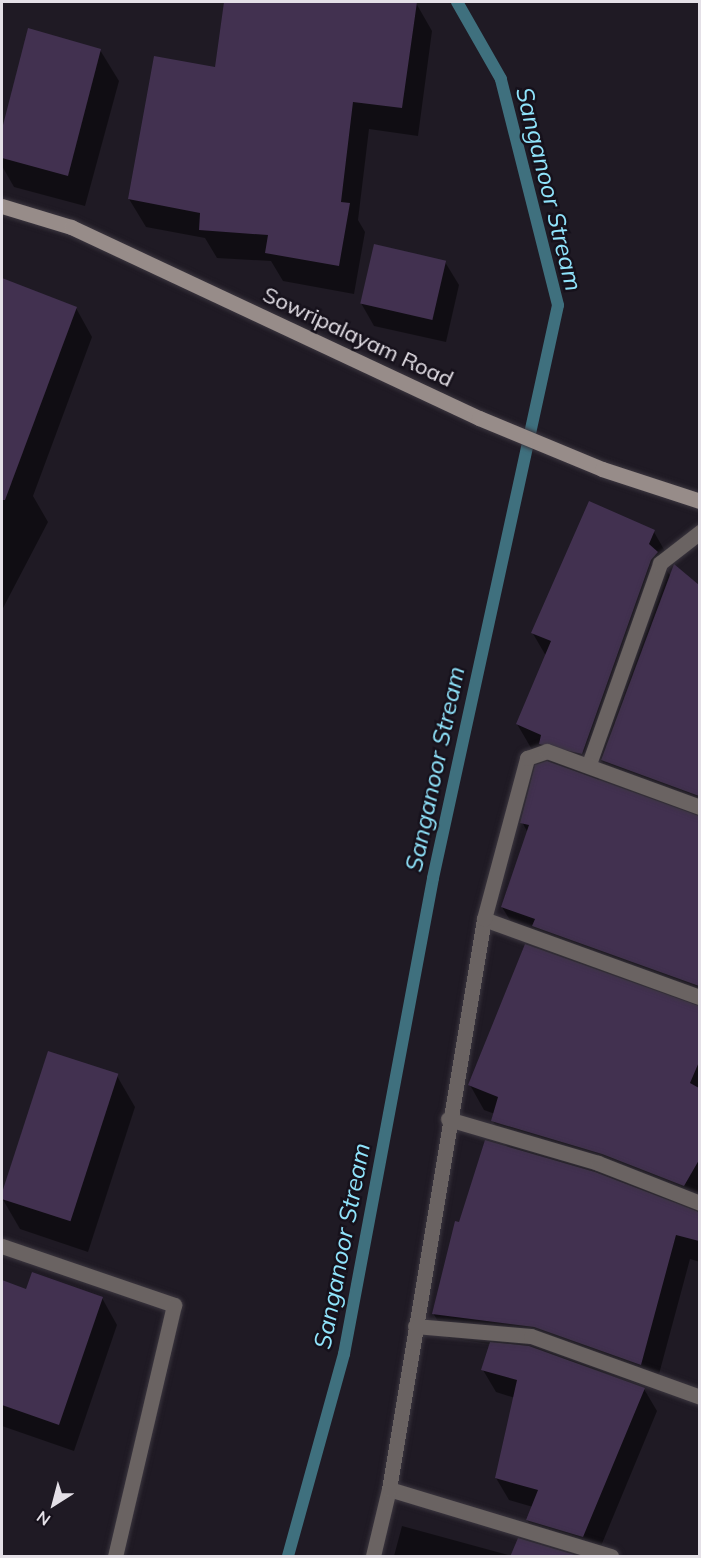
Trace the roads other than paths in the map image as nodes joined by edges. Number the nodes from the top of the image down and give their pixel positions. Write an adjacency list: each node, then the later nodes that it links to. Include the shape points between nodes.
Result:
1 (2, 206): 2 (street, Sowripalayam Road, via 71,227 479,418 602,469)
2 (699, 501)
3 (699, 532): 4 (street, via 660,563)
4 (590, 764): 5 (street); 6 (street, via 547,751 527,758)
5 (699, 807)
6 (484, 919): 7 (street); 8 (street)
7 (699, 997)
8 (448, 1119): 9 (street, via 598,1163); 11 (street)
9 (699, 1203)
10 (2, 1246): 14 (street, via 174,1305)
11 (415, 1326): 12 (street, via 531,1336); 13 (street)
12 (699, 1396)
13 (389, 1489): 15 (street); 16 (street)
14 (115, 1557)
15 (373, 1557)
16 (611, 1557)

